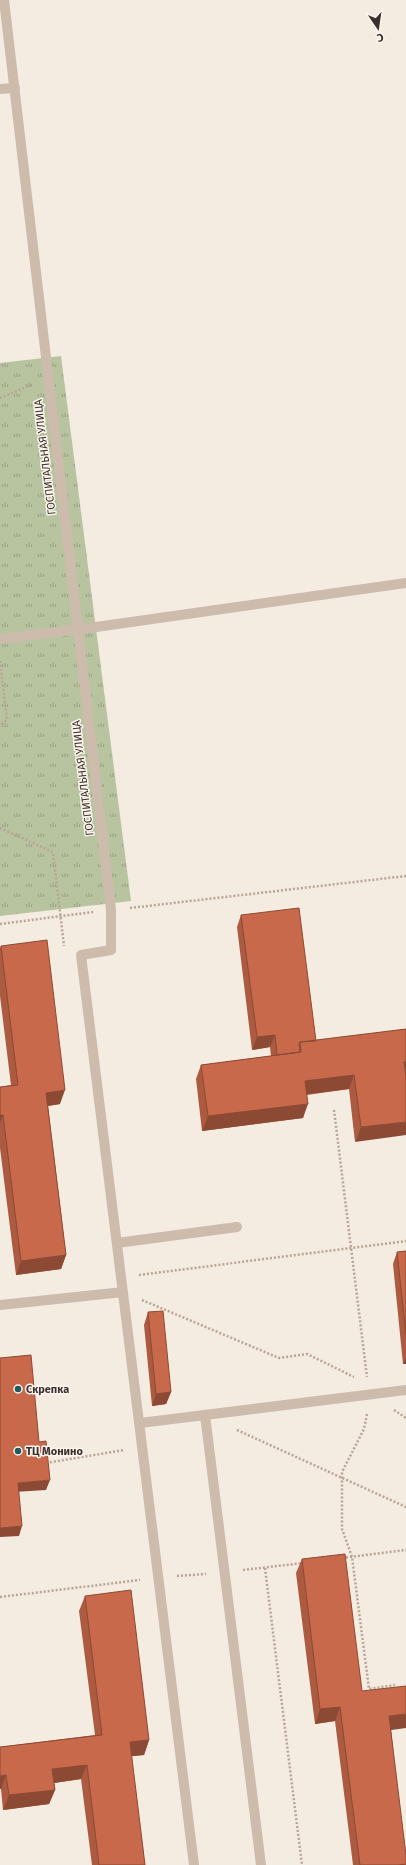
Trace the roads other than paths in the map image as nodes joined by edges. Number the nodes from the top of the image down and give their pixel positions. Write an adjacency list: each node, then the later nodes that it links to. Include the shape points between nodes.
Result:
1 (4, 0): 2 (street, ГОСПИТАЛЬНАЯ УЛИЦА)
2 (14, 88): 3 (street); 5 (street, ГОСПИТАЛЬНАЯ УЛИЦА)
3 (0, 89)
4 (406, 582): 5 (street)
5 (78, 629): 6 (street); 8 (street, ГОСПИТАЛЬНАЯ УЛИЦА, via 110,910 110,950 81,955)
6 (0, 639)
7 (237, 1226): 8 (street)
8 (117, 1243): 9 (street)
9 (123, 1292): 10 (street); 13 (street)
10 (0, 1306)
11 (406, 1390): 12 (street, via 369,1390)
12 (205, 1415): 13 (street); 15 (street)
13 (140, 1424): 14 (street)
14 (194, 1865)
15 (261, 1865)

